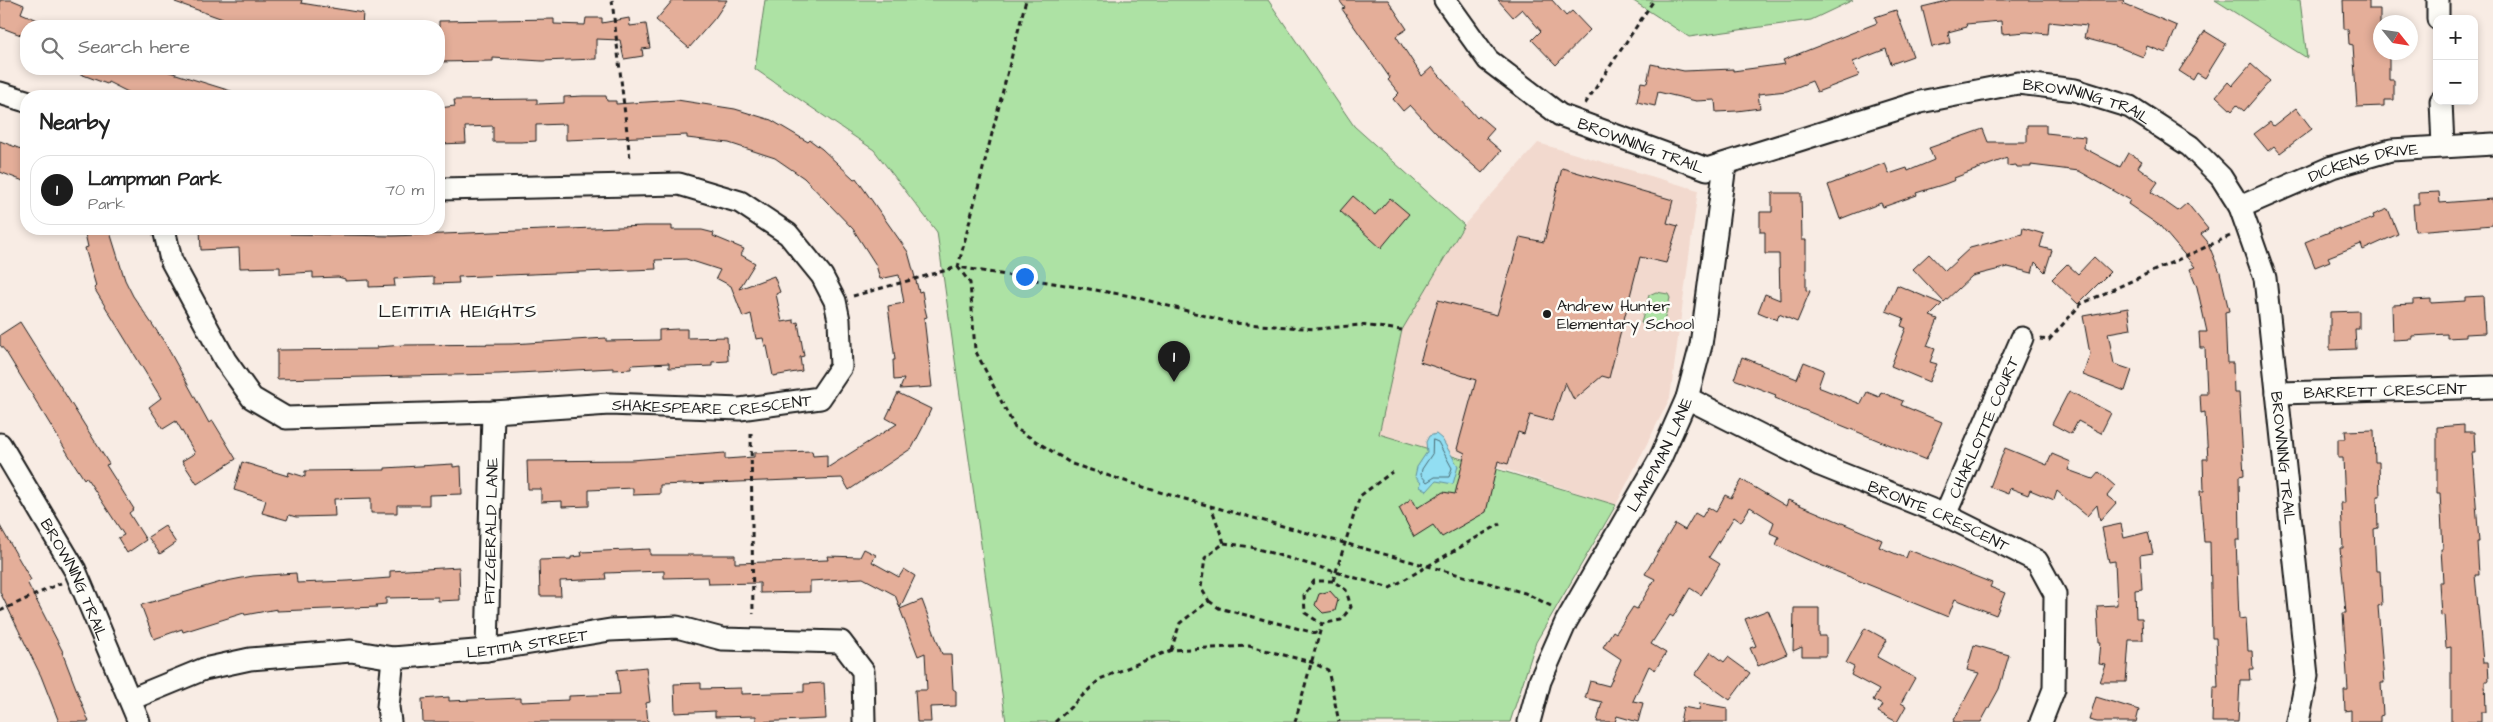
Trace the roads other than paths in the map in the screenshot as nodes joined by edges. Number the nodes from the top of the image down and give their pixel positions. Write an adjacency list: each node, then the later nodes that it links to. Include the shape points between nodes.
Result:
1 (1445, 0): 9 (street, BROWNING TRAIL, via 1488,60 1560,115 1707,169)
2 (2438, 0): 3 (street)
3 (2438, 15)
4 (0, 92): 5 (street)
5 (20, 99)
6 (2441, 105): 8 (street)
7 (2493, 144): 8 (street, DICKENS DRIVE)
8 (2443, 146): 11 (street, DICKENS DRIVE, via 2392,150 2332,166)
9 (1725, 165): 11 (street, BROWNING TRAIL, via 1920,102 2018,83 2075,90 2130,107 2190,146 2221,177); 16 (street, LAMPMAN LANE, via 1701,345)
10 (445, 189): 17 (street, SHAKESPEARE CRESCENT, via 679,184 740,202 788,234 822,276 836,302 841,367 820,398 740,409 609,404)
11 (2240, 207): 15 (street, BROWNING TRAIL, via 2266,278)
12 (165, 235): 17 (street, SHAKESPEARE CRESCENT, via 171,260 225,360 252,398 286,418)
13 (2022, 338): 19 (street, CHARLOTTE COURT)
14 (2493, 386): 15 (street, BARRETT CRESCENT)
15 (2277, 393): 28 (street, BROWNING TRAIL, via 2307,676)
16 (1687, 398): 19 (street, BRONTE CRESCENT, via 1820,466); 26 (street, LAMPMAN LANE, via 1660,459 1570,615 1540,681)
17 (493, 412): 20 (street, FITZGERALD LANE)
18 (0, 444): 22 (street, BROWNING TRAIL, via 77,575)
19 (1945, 515): 27 (street, BRONTE CRESCENT, via 2037,561 2055,594 2054,689)
20 (487, 650): 21 (street, LETITIA STREET); 25 (street, LETITIA STREET, via 610,630 677,627 722,639 841,642 863,671)
21 (393, 658): 22 (street, LETITIA STREET, via 350,651 250,659 204,668); 24 (street, via 388,707)
22 (131, 699): 23 (street, BROWNING TRAIL)
23 (139, 722)
24 (390, 722)
25 (864, 722)
26 (1529, 722)
27 (2041, 722)
28 (2298, 722)

